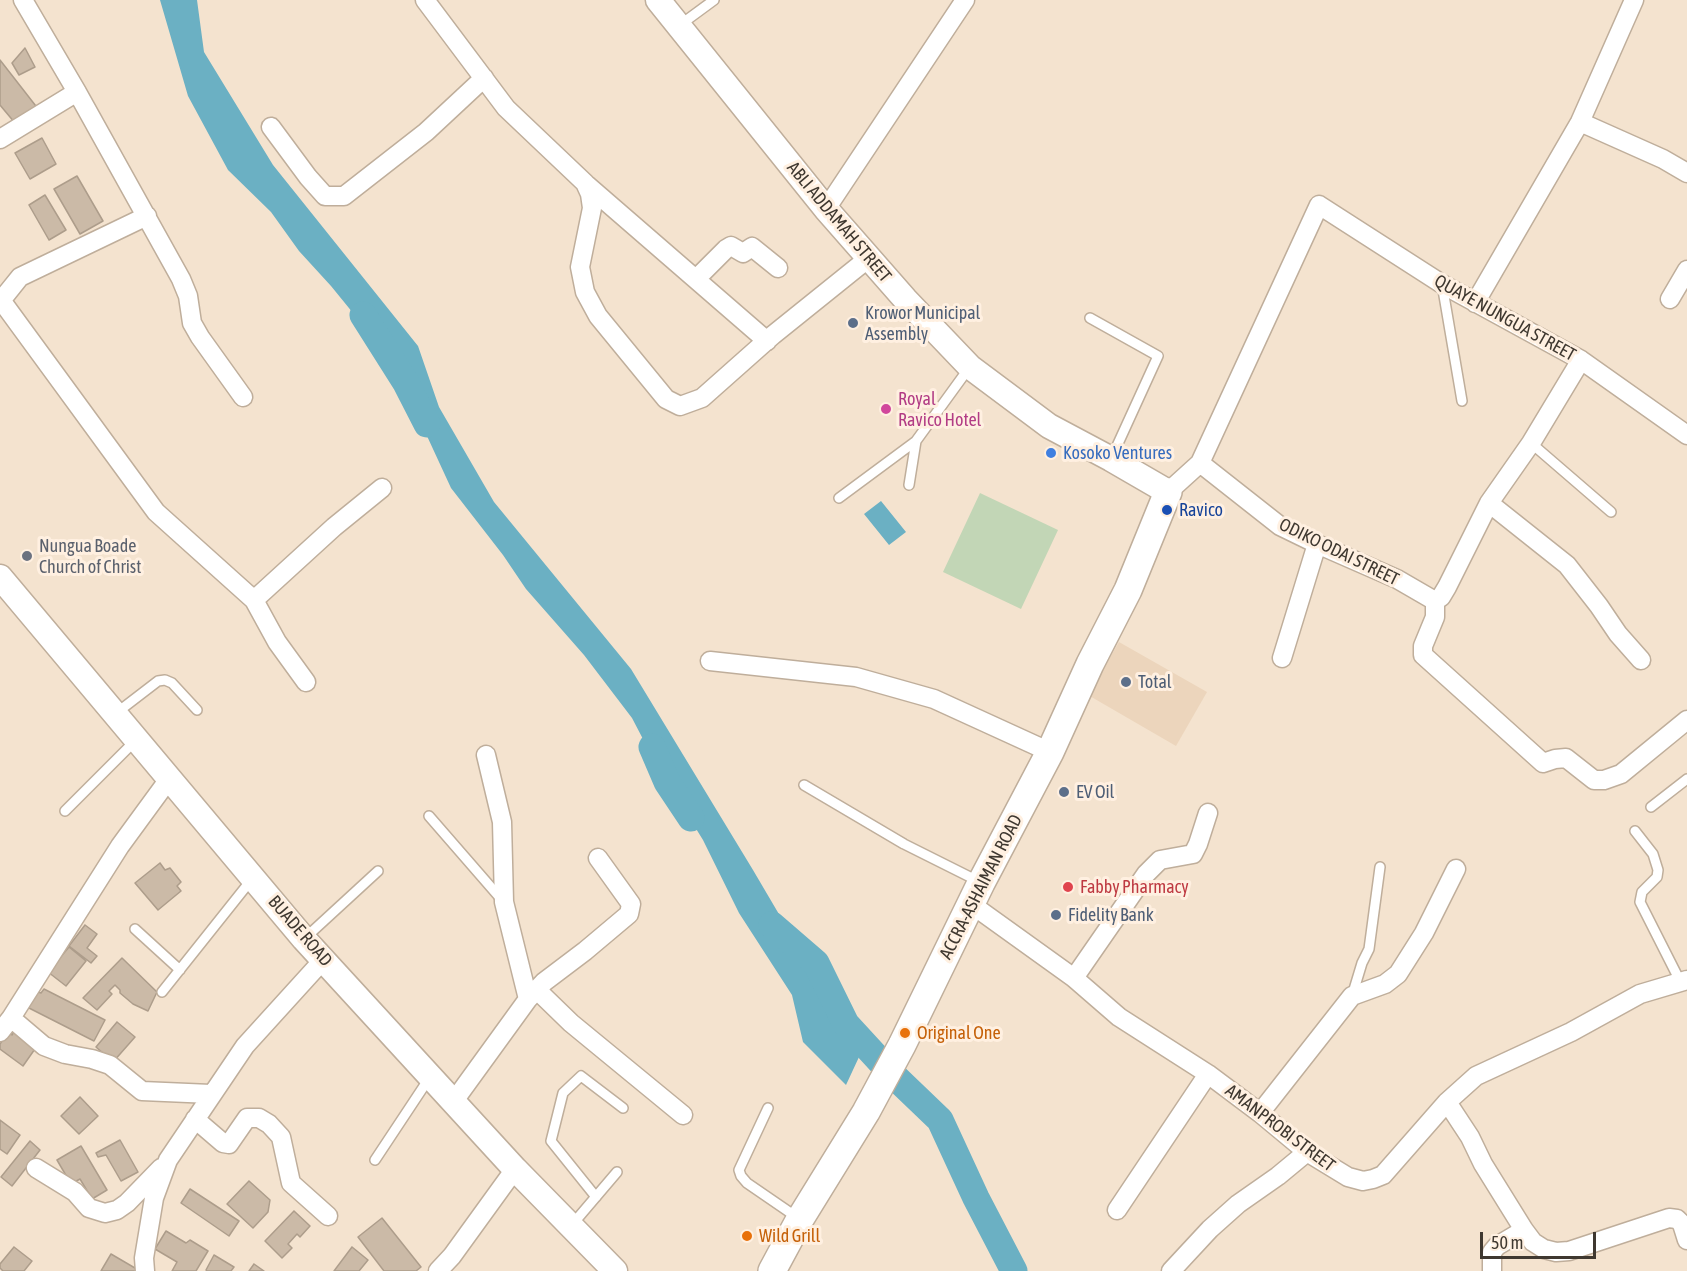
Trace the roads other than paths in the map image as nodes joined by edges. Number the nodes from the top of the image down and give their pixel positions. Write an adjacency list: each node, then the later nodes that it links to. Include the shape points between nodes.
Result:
1 (23, 0): 9 (street)
2 (425, 0): 8 (street)
3 (658, 0): 7 (street, ABLI ADDAMAH STREET)
4 (714, 0): 7 (lane)
5 (965, 0): 15 (street)
6 (1634, 0): 10 (street)
7 (678, 26): 15 (street, ABLI ADDAMAH STREET)
8 (484, 78): 11 (street, via 426,132 344,196 325,196); 14 (street, via 506,108)
9 (78, 92): 12 (street); 16 (street)
10 (1580, 123): 13 (street); 24 (street)
11 (271, 127)
12 (0, 139)
13 (1687, 173)
14 (585, 183): 20 (street); 26 (street, via 592,208 580,267 585,292 598,316 666,399 680,406 702,398)
15 (826, 209): 17 (street, ABLI ADDAMAH STREET)
16 (147, 216): 23 (street, via 20,277); 29 (street, via 181,279 192,323)
17 (870, 257): 26 (street); 28 (street, ABLI ADDAMAH STREET)
18 (778, 268): 20 (street, via 752,247 743,253 731,246)
19 (1687, 270): 22 (street)
20 (696, 279): 26 (street)
21 (1442, 284): 24 (street, QUAYE NUNGUA STREET); 30 (lane); 35 (street, QUAYE NUNGUA STREET, via 1319,205)
22 (1670, 299)
23 (1, 301): 44 (street, via 156,512)
24 (1475, 303): 27 (street, QUAYE NUNGUA STREET)
25 (1090, 318): 34 (lane, via 1158,356)
26 (767, 341)
27 (1581, 360): 31 (street, QUAYE NUNGUA STREET); 33 (street)
28 (970, 367): 32 (lane); 34 (street, ABLI ADDAMAH STREET, via 1049,426)
29 (243, 397)
30 (1462, 401)
31 (1687, 435)
32 (916, 441): 36 (lane); 39 (lane)
33 (1531, 442): 40 (street); 41 (lane)
34 (1111, 459): 38 (street, ABLI ADDAMAH STREET)
35 (1200, 463): 38 (street); 42 (street, ODIKO ODAI STREET, via 1280,526)
36 (909, 485)
37 (382, 488): 44 (street)
38 (1168, 492): 54 (main road, ACCRA-ASHAIMAN ROAD, via 1128,590)
39 (839, 498)
40 (1489, 503): 45 (street, via 1448,587); 47 (street, via 1567,565)
41 (1611, 512)
42 (1317, 544): 45 (street, ODIKO ODAI STREET, via 1397,579); 46 (street)
43 (0, 577): 51 (street, BUADE ROAD)
44 (254, 600): 49 (street)
45 (1435, 601): 52 (street, via 1435,617 1423,655 1543,763 1566,758 1594,780 1604,780 1621,774)
46 (1282, 658)
47 (1641, 660)
48 (710, 661): 54 (street, via 856,677 934,699)
49 (306, 682)
50 (197, 710): 51 (lane, via 172,683 159,681)
51 (116, 714): 53 (street, BUADE ROAD)
52 (1687, 720)
53 (137, 740): 56 (street, BUADE ROAD); 60 (lane)
54 (1050, 752): 69 (main road, ACCRA-ASHAIMAN ROAD)
55 (486, 755): 70 (street, via 502,822)
56 (170, 779): 68 (street, BUADE ROAD); 80 (street, via 120,846)
57 (1687, 779): 59 (lane)
58 (804, 785): 69 (lane, via 904,844)
59 (1651, 807)
60 (65, 811)
61 (1208, 813): 75 (street, via 1193,854 1160,860 1146,874)
62 (429, 816): 70 (lane)
63 (1635, 831): 76 (lane, via 1653,854 1658,870 1657,877 1642,892 1640,902)
64 (598, 858): 78 (street, via 631,904 629,914)
65 (1380, 867): 79 (lane, via 1369,949)
66 (1456, 869): 79 (street, via 1398,974 1385,984)
67 (378, 871): 72 (lane)
68 (253, 878): 72 (street, BUADE ROAD); 74 (lane)
69 (976, 894): 75 (street, AMANPROBI STREET); 100 (main road, ACCRA-ASHAIMAN ROAD, via 866,1112)
70 (504, 902): 78 (street)
71 (135, 929): 74 (lane)
72 (304, 939): 73 (street, BUADE ROAD)
73 (324, 959): 82 (street, BUADE ROAD); 83 (street, via 245,1046)
74 (180, 969): 77 (lane)
75 (1074, 978): 81 (street, AMANPROBI STREET, via 1119,1017)
76 (1683, 981): 85 (street, AMANPROBI STREET, via 1640,994 1571,1032 1476,1076)
77 (162, 992)
78 (532, 994): 84 (street); 89 (street)
79 (1352, 996): 88 (street)
80 (6, 1025): 83 (street, via 44,1046 110,1065 142,1090)
81 (1208, 1074): 88 (street, AMANPROBI STREET); 98 (street)
82 (430, 1077): 84 (street, BUADE ROAD); 93 (lane)
83 (211, 1094): 90 (street)
84 (454, 1101): 95 (street, BUADE ROAD)
85 (1448, 1102): 91 (street, AMANPROBI STREET, via 1383,1175 1373,1179 1348,1177); 102 (street)
86 (623, 1108): 97 (lane, via 580,1076 563,1093 551,1141)
87 (768, 1108): 100 (lane, via 739,1170 747,1183)
88 (1260, 1113): 91 (street, AMANPROBI STREET)
89 (683, 1115)
90 (195, 1119): 92 (street); 99 (street, via 229,1144 247,1118 259,1118 269,1124 281,1137 291,1183)
91 (1307, 1152): 108 (street, via 1238,1204)
92 (168, 1160): 94 (street, via 127,1203 105,1213 89,1208 75,1192); 104 (street, via 154,1198)
93 (375, 1160)
94 (36, 1168)
95 (515, 1169): 101 (street, BUADE ROAD); 105 (street)
96 (617, 1172): 97 (lane)
97 (596, 1197): 101 (lane)
98 (1117, 1210)
99 (328, 1216)
100 (800, 1219): 107 (main road, ACCRA-ASHAIMAN ROAD)
101 (571, 1226): 106 (street, BUADE ROAD)
102 (1524, 1230): 103 (street, via 1544,1249 1569,1251 1669,1218 1682,1224); 109 (street, via 1492,1252)
103 (1687, 1240)
104 (145, 1271)
105 (438, 1271)
106 (615, 1271)
107 (772, 1271)
108 (1171, 1271)
109 (1492, 1271)

